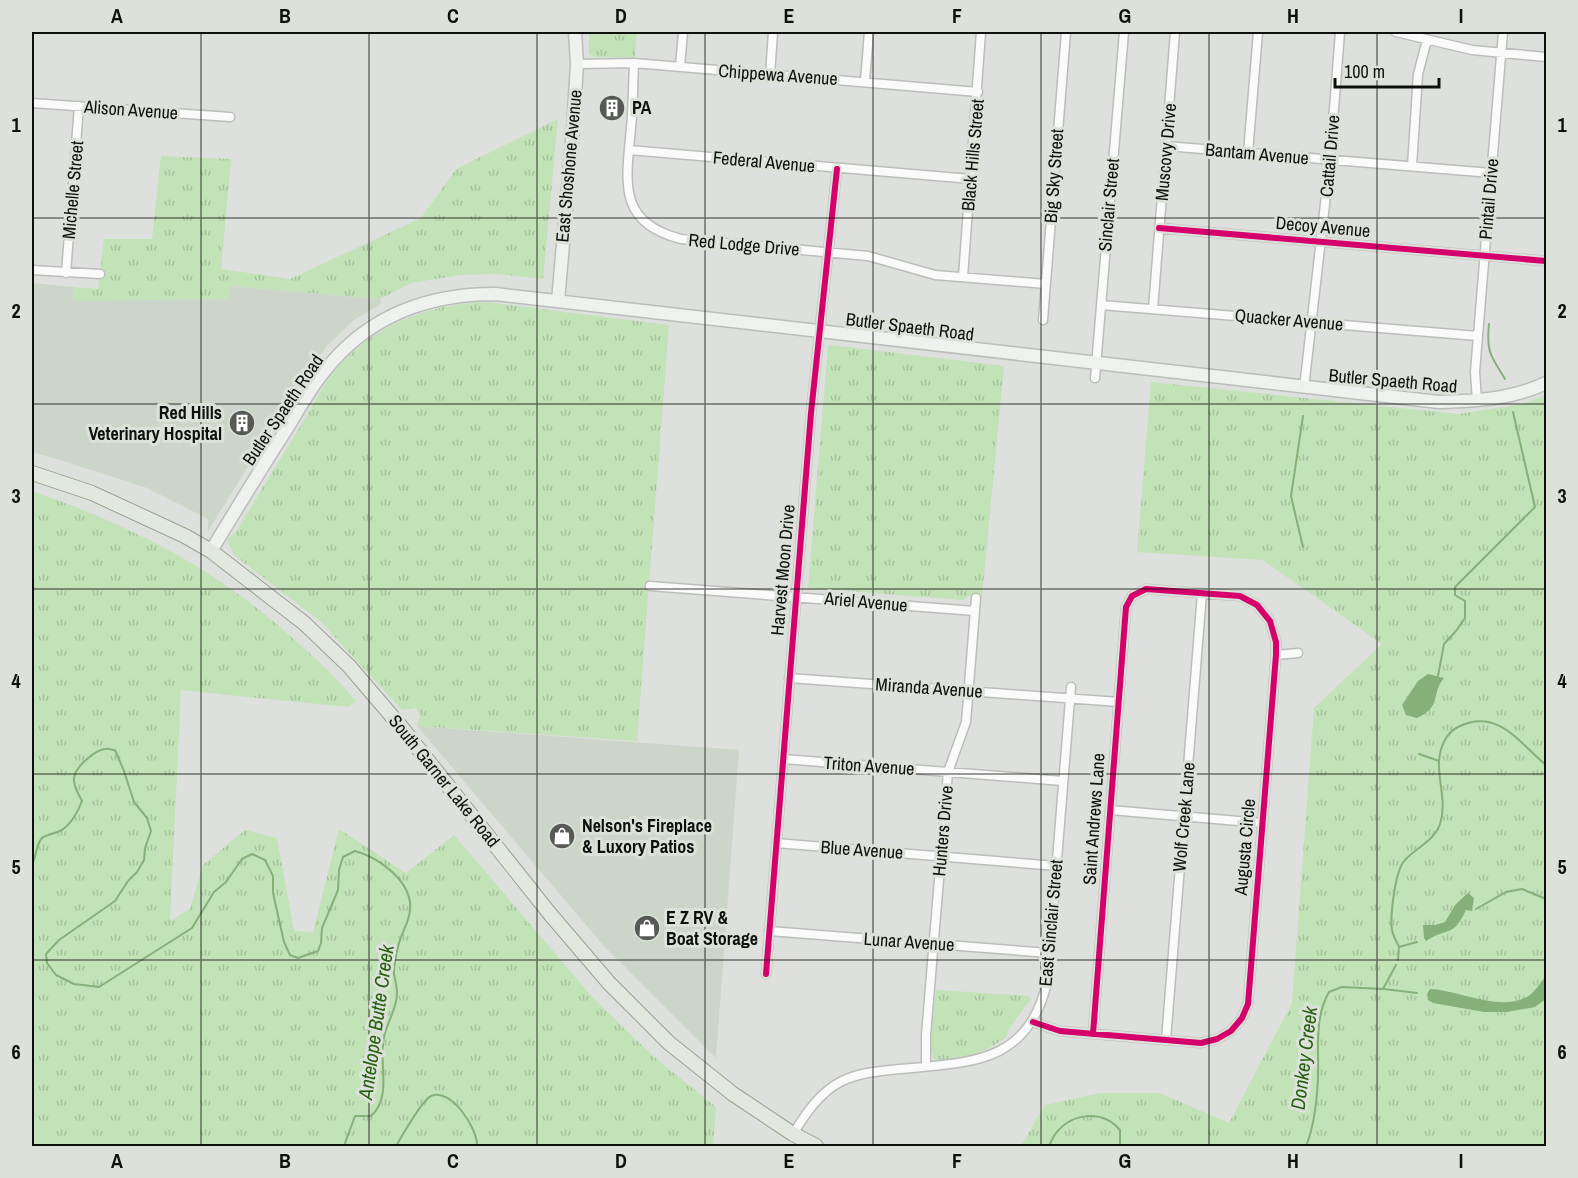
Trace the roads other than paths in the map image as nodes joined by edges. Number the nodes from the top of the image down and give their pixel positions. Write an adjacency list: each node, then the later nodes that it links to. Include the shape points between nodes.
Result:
1 (575, 32): 17 (main road, East Shoshone Avenue)
2 (683, 32): 18 (street)
3 (773, 32): 19 (street)
4 (869, 32): 20 (street)
5 (981, 32): 21 (street, Black Hills Street)
6 (1066, 32): 42 (street, Big Sky Street)
7 (1124, 32): 44 (street, Sinclair Street)
8 (1176, 32): 25 (street, Muscovy Drive)
9 (1258, 32): 27 (street)
10 (1341, 32): 28 (street, Cattail Drive)
11 (1396, 32): 13 (street)
12 (1503, 32): 14 (street, Pintail Drive)
13 (1427, 40): 14 (street); 29 (street, via 1418,74)
14 (1501, 53): 15 (street); 31 (street, Pintail Drive)
15 (1546, 57)
16 (634, 63): 17 (street, Chippewa Avenue); 18 (street, Chippewa Avenue); 26 (street, Red Lodge Drive)
17 (577, 64): 43 (main road, East Shoshone Avenue)
18 (680, 67): 19 (street, Chippewa Avenue)
19 (770, 75): 20 (street, Chippewa Avenue)
20 (865, 81): 21 (street, Chippewa Avenue)
21 (978, 92): 32 (street, Black Hills Street)
22 (32, 103): 23 (street, Alison Avenue)
23 (79, 106): 24 (street, Alison Avenue); 39 (street, Michelle Street)
24 (230, 117)
25 (1166, 146): 27 (street, Bantam Avenue); 33 (street, Muscovy Drive)
26 (629, 150): 30 (street, Federal Avenue); 35 (street, Red Lodge Drive, via 626,183 632,204 645,224 662,234)
27 (1248, 153): 28 (street, Bantam Avenue)
28 (1330, 160): 29 (street, Bantam Avenue); 34 (street, Cattail Drive)
29 (1412, 166): 31 (street, Bantam Avenue)
30 (837, 169): 32 (street, Federal Avenue); 35 (street, Harvest Moon Drive)
31 (1491, 173): 36 (street, Pintail Drive)
32 (971, 179): 41 (street, Black Hills Street)
33 (1159, 228): 34 (street, Decoy Avenue); 45 (street, Muscovy Drive)
34 (1321, 242): 36 (street, Decoy Avenue); 47 (street, Cattail Drive)
35 (829, 253): 41 (street, Red Lodge Drive, via 868,256); 48 (street, Harvest Moon Drive)
36 (1484, 255): 37 (street, Decoy Avenue); 49 (street, Pintail Drive)
37 (1546, 261)
38 (32, 270): 39 (street)
39 (66, 273): 40 (street)
40 (100, 274)
41 (963, 278): 42 (street, Red Lodge Drive)
42 (1046, 284): 46 (street, Big Sky Street)
43 (558, 301): 48 (main road, Butler Spaeth Road); 56 (main road, Butler Spaeth Road, via 495,294 455,295 406,309 359,336 318,381)
44 (1101, 305): 45 (street, Quacker Avenue); 50 (street, Sinclair Street)
45 (1153, 309): 47 (street, Quacker Avenue)
46 (1043, 320)
47 (1312, 322): 49 (street, Quacker Avenue); 53 (street, Cattail Drive)
48 (820, 331): 50 (main road, Butler Spaeth Road); 59 (street, Harvest Moon Drive)
49 (1478, 336): 54 (street, Pintail Drive)
50 (1096, 363): 51 (street, Sinclair Street); 53 (main road, Butler Spaeth Road)
51 (1095, 378)
52 (1546, 383): 54 (main road, Butler Spaeth Road)
53 (1304, 387): 54 (main road, Butler Spaeth Road, via 1439,402)
54 (1477, 401)
55 (32, 473): 56 (main road, South Garner Lake Road, via 93,493)
56 (211, 551): 87 (main road, South Garner Lake Road, via 304,623 349,666 609,983 669,1042 733,1094)
57 (650, 586): 59 (street, Ariel Avenue)
58 (1202, 593): 61 (street, Augusta Circle, via 1146,589 1132,596); 64 (street, Augusta Circle, via 1240,596 1257,605 1270,621); 74 (street, Wolf Creek Lane)
59 (796, 596): 62 (street, Ariel Avenue); 65 (street, Harvest Moon Drive)
60 (976, 598): 62 (street, Hunters Drive)
61 (1126, 607): 69 (street, Saint Andrews Lane)
62 (975, 610): 67 (street, Hunters Drive)
63 (1298, 653): 64 (street)
64 (1276, 655): 75 (street, Augusta Circle)
65 (789, 678): 67 (street, Miranda Avenue); 70 (street, Harvest Moon Drive)
66 (1071, 687): 68 (street, East Sinclair Street)
67 (968, 691): 68 (street, Miranda Avenue); 71 (street, Hunters Drive, via 966,722)
68 (1070, 700): 69 (street, Miranda Avenue); 72 (street, East Sinclair Street)
69 (1119, 702): 73 (street, Saint Andrews Lane)
70 (783, 759): 71 (street, Triton Avenue); 76 (street, Harvest Moon Drive)
71 (948, 772): 72 (street, Triton Avenue); 77 (street, Hunters Drive)
72 (1063, 781): 78 (street, East Sinclair Street)
73 (1110, 810): 74 (street); 84 (street, Saint Andrews Lane)
74 (1184, 817): 75 (street); 85 (street, Wolf Creek Lane)
75 (1262, 823): 85 (street, Augusta Circle, via 1248,1004 1242,1018 1217,1039 1201,1043)
76 (776, 843): 77 (street, Blue Avenue); 79 (street, Harvest Moon Drive)
77 (941, 856): 78 (street, Blue Avenue); 80 (street, Hunters Drive)
78 (1057, 866): 81 (street, East Sinclair Street)
79 (769, 931): 80 (street, Lunar Avenue); 82 (street, Harvest Moon Drive)
80 (934, 943): 81 (street, Lunar Avenue); 86 (street, Hunters Drive)
81 (1049, 953): 83 (street, East Sinclair Street, via 1047,983)
82 (766, 974)
83 (1033, 1022): 84 (street, Augusta Circle, via 1060,1031); 86 (street, East Sinclair Street, via 1021,1037 1001,1051 978,1059)
84 (1093, 1034): 85 (street, Augusta Circle)
85 (1166, 1040)
86 (926, 1066): 87 (street, East Sinclair Street, via 870,1072 843,1081 814,1103)
87 (793, 1134): 88 (main road, South Garner Lake Road)
88 (816, 1146)

